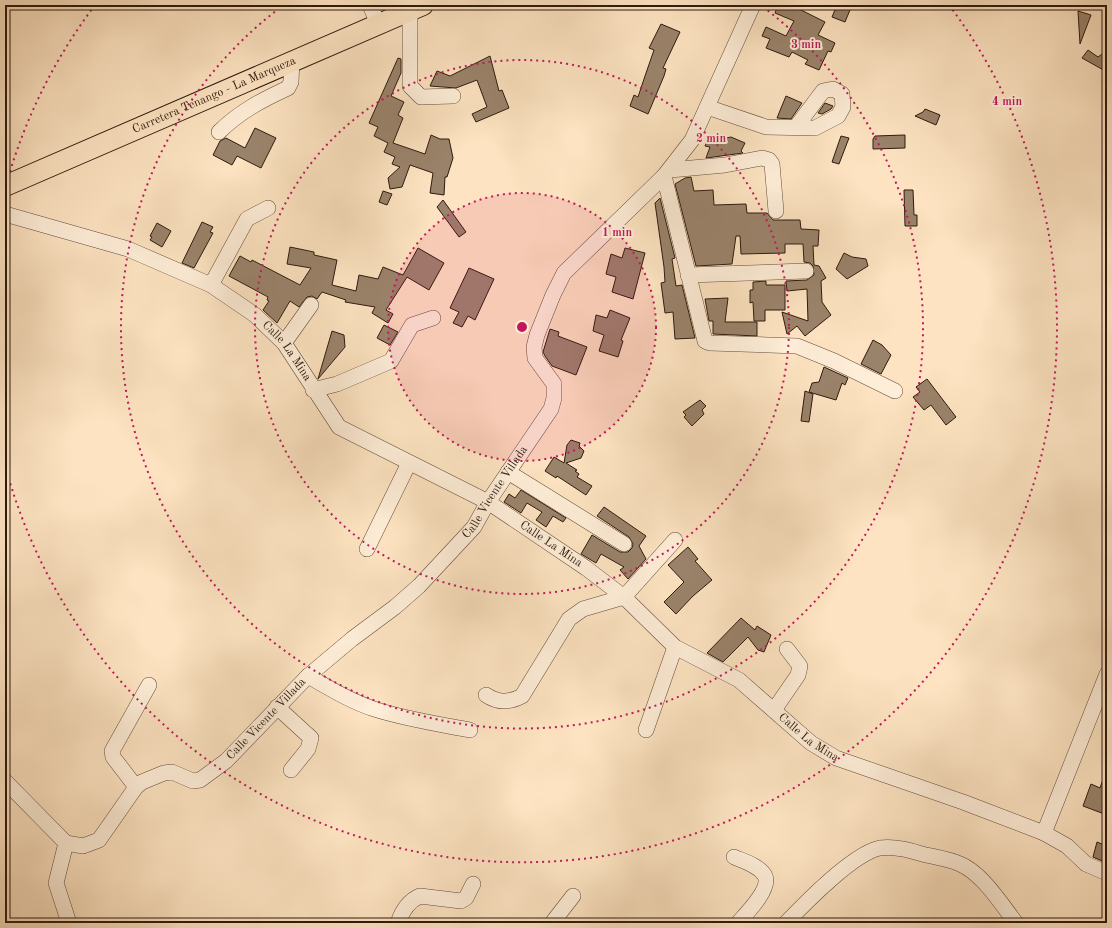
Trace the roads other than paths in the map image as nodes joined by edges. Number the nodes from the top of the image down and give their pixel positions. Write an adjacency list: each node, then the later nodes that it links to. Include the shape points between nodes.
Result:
1 (370, 5): 4 (street)
2 (754, 5): 7 (street, Calle Vicente Villada)
3 (417, 8): 4 (main road, Carretera Tenango - La Marqueza); 6 (street, via 410,86 421,97)
4 (378, 24): 5 (main road, Carretera Tenango - La Marqueza)
5 (292, 61): 9 (street, via 291,82 288,88 250,106); 11 (main road, Carretera Tenango - La Marqueza)
6 (453, 96)
7 (708, 107): 8 (street, via 766,127); 10 (street, Calle Vicente Villada, via 692,140)
8 (796, 127)
9 (219, 132)
10 (667, 173): 13 (street, via 762,158 768,160 772,164); 16 (street); 24 (street, Calle Vicente Villada, via 564,273 536,335 534,347 536,358 554,384 551,409)
11 (5, 186)
12 (268, 208): 17 (street, via 247,219)
13 (776, 211)
14 (5, 214): 17 (street, Calle La Mina, via 128,250)
15 (806, 271): 16 (street)
16 (688, 275): 22 (street, via 703,336 707,342 797,346 834,361)
17 (211, 285): 20 (street, Calle La Mina, via 255,315)
18 (311, 305): 20 (street)
19 (432, 318): 21 (street, via 412,325 394,358 389,362 337,384)
20 (284, 343): 21 (street, Calle La Mina)
21 (313, 390): 23 (street, Calle La Mina, via 339,428)
22 (895, 392)
23 (409, 463): 25 (street, Calle La Mina); 28 (street)
24 (508, 472): 25 (street, Calle Vicente Villada); 27 (street)
25 (488, 502): 29 (street, Calle La Mina, via 586,568); 33 (street, Calle Vicente Villada, via 474,527 419,586)
26 (675, 540): 29 (street)
27 (624, 544)
28 (367, 549)
29 (624, 597): 30 (street, Calle La Mina); 35 (street, via 582,609 569,619 522,696 504,702)
30 (675, 647): 37 (street, Calle La Mina, via 739,680); 39 (street)
31 (787, 649): 37 (street, via 800,666 798,675)
32 (1107, 674): 43 (street)
33 (308, 676): 36 (street, Calle Vicente Villada); 38 (street, via 374,709)
34 (149, 686): 42 (street, via 112,751 113,757)
35 (486, 695)
36 (277, 707): 40 (street, via 311,738 308,749); 42 (street, Calle Vicente Villada, via 226,761 205,778 192,781 172,772 164,773)
37 (774, 710): 43 (street, Calle La Mina, via 811,743 836,758 963,802)
38 (470, 730)
39 (646, 730)
40 (291, 770)
41 (5, 781): 44 (street)
42 (136, 787): 44 (street, Calle Vicente Villada, via 99,840 83,846)
43 (1044, 834): 46 (street, Calle La Mina, via 1067,846 1086,864)
44 (66, 843): 49 (street, via 56,883)
45 (734, 857): 52 (street, via 757,868 765,876 766,885)
46 (1107, 873)
47 (473, 884): 50 (street, via 466,898 461,901 420,896 416,898 401,913)
48 (573, 896): 51 (street)
49 (69, 923)
50 (398, 923)
51 (552, 923)
52 (738, 923)
53 (786, 923): 54 (street, via 827,883 848,867 880,848 892,848 914,851 968,868 997,897)
54 (1016, 923)

